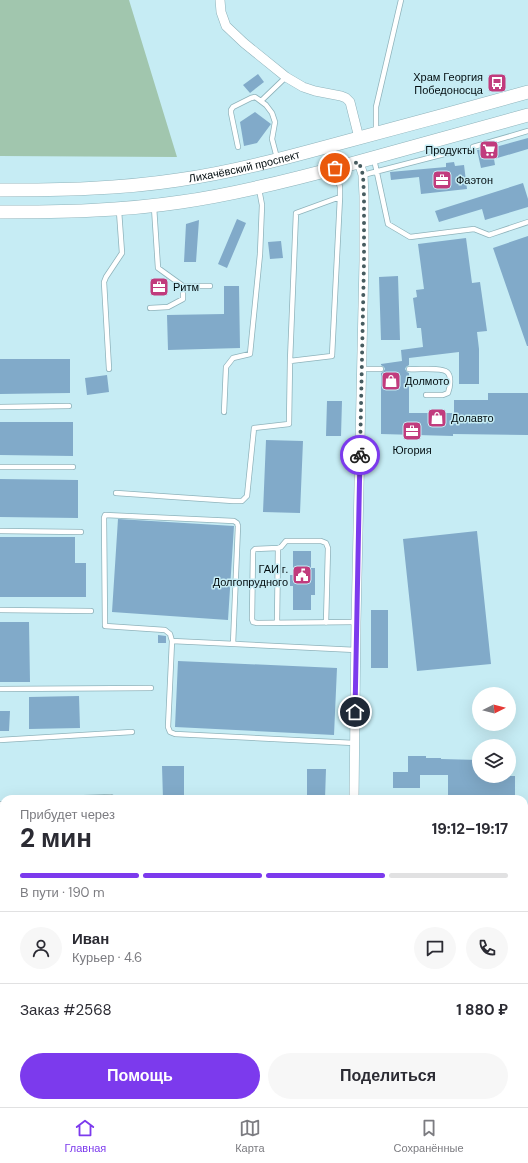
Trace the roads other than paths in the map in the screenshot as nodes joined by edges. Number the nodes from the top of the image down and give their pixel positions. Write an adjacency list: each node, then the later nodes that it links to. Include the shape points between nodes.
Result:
1 (220, 0): 3 (street, via 226,26)
2 (401, 0): 8 (lane, via 376,106)
3 (286, 77): 5 (lane); 9 (street, via 303,88 346,98 350,102)
4 (528, 92): 8 (main road, Лихачёвский проспект)
5 (261, 101): 10 (lane, via 254,97 231,110); 14 (lane, via 272,113 275,122 272,139)
6 (528, 115): 13 (main road, Лихачёвский проспект)
7 (528, 131): 11 (lane)
8 (376, 134): 9 (main road, Лихачёвский проспект)
9 (359, 138): 14 (main road, Лихачёвский проспект)
10 (238, 147)
11 (473, 147)
12 (456, 151): 17 (lane)
13 (374, 158): 15 (main road, Лихачёвский проспект); 17 (lane)
14 (278, 160): 20 (main road, Лихачёвский проспект, via 226,172 132,186)
15 (359, 162): 16 (main road, Лихачёвский проспект); 18 (street)
16 (335, 168): 19 (main road, Лихачёвский проспект); 21 (lane)
17 (377, 171): 18 (lane); 25 (lane, via 388,224 410,238 474,228 488,236)
18 (363, 175): 31 (street)
19 (259, 187): 22 (main road, Лихачёвский проспект); 37 (lane, via 262,205 260,254 250,354 233,358 226,367)
20 (0, 190)
21 (340, 197): 29 (lane, via 296,213); 29 (lane, via 332,356)
22 (154, 206): 23 (main road, Лихачёвский проспект); 26 (lane, via 158,268)
23 (119, 209): 24 (main road, Лихачёвский проспект); 30 (lane, via 122,254 104,282)
24 (0, 212)
25 (528, 222)
26 (183, 286): 27 (lane); 28 (lane, via 182,299 168,307)
27 (210, 286)
28 (150, 308)
29 (290, 361): 40 (lane, via 290,424 254,428 247,496 242,501)
30 (109, 369)
31 (362, 369): 32 (lane); 46 (street)
32 (381, 369)
33 (409, 370): 34 (lane, via 441,370 449,375 448,393)
34 (426, 395)
35 (0, 406): 36 (lane)
36 (69, 406)
37 (224, 412)
38 (0, 467): 39 (lane)
39 (72, 467)
40 (116, 493)
41 (0, 531): 42 (lane)
42 (81, 532)
43 (278, 548): 47 (lane); 47 (lane, via 258,548 253,551 252,619 257,623); 48 (lane, via 286,541 326,543)
44 (0, 610): 45 (lane)
45 (91, 611)
46 (356, 622): 48 (lane); 51 (street)
47 (277, 623): 48 (lane)
48 (326, 623)
49 (172, 641): 50 (lane); 50 (lane, via 170,634 165,630 105,626 105,515 237,523); 56 (lane, via 168,727 170,732)
50 (233, 644): 51 (lane)
51 (356, 650): 56 (street)
52 (151, 688): 53 (lane)
53 (0, 689)
54 (132, 732): 55 (lane)
55 (0, 740)
56 (354, 743): 57 (street)
57 (354, 795)

